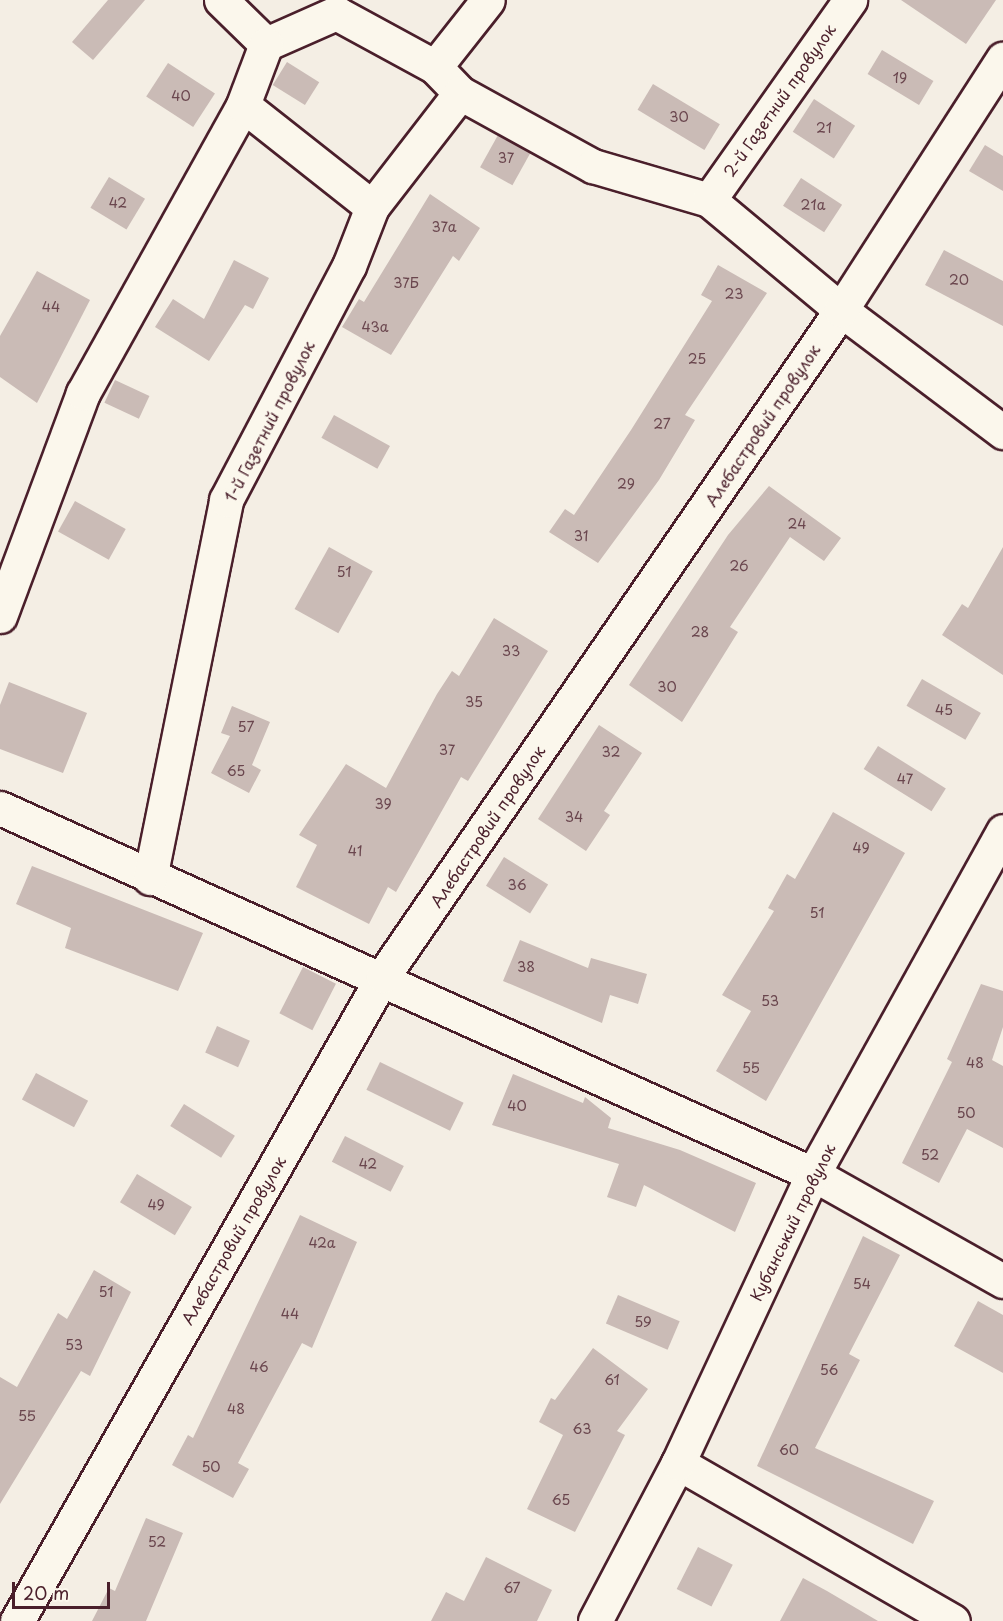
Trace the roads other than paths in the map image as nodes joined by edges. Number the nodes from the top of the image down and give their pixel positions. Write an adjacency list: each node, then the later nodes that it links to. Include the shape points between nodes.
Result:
1 (221, 0): 5 (street)
2 (488, 0): 7 (street)
3 (850, 0): 10 (street, 2-й Газетний провулок)
4 (339, 7): 5 (street); 7 (street)
5 (266, 44): 9 (street)
6 (1003, 59): 12 (street, Алебастровий провулок)
7 (435, 67): 8 (street)
8 (460, 93): 10 (street, via 593,166); 11 (street, 1-й Газетний провулок)
9 (243, 105): 11 (street); 14 (street, via 83,393)
10 (709, 200): 12 (street)
11 (372, 207): 17 (street, 1-й Газетний провулок, via 349,266 226,500)
12 (841, 310): 13 (street); 18 (street, Алебастровий провулок)
13 (1003, 432)
14 (0, 616)
15 (0, 808): 17 (street)
16 (1003, 831): 19 (street, Кубанський провулок)
17 (150, 878): 18 (street)
18 (383, 976): 19 (street); 22 (street, Алебастровий провулок)
19 (813, 1174): 20 (street); 21 (street, Кубанський провулок)
20 (1003, 1281)
21 (678, 1463): 23 (street, Кубанський провулок); 24 (street)
22 (17, 1621)
23 (595, 1621)
24 (953, 1621)

